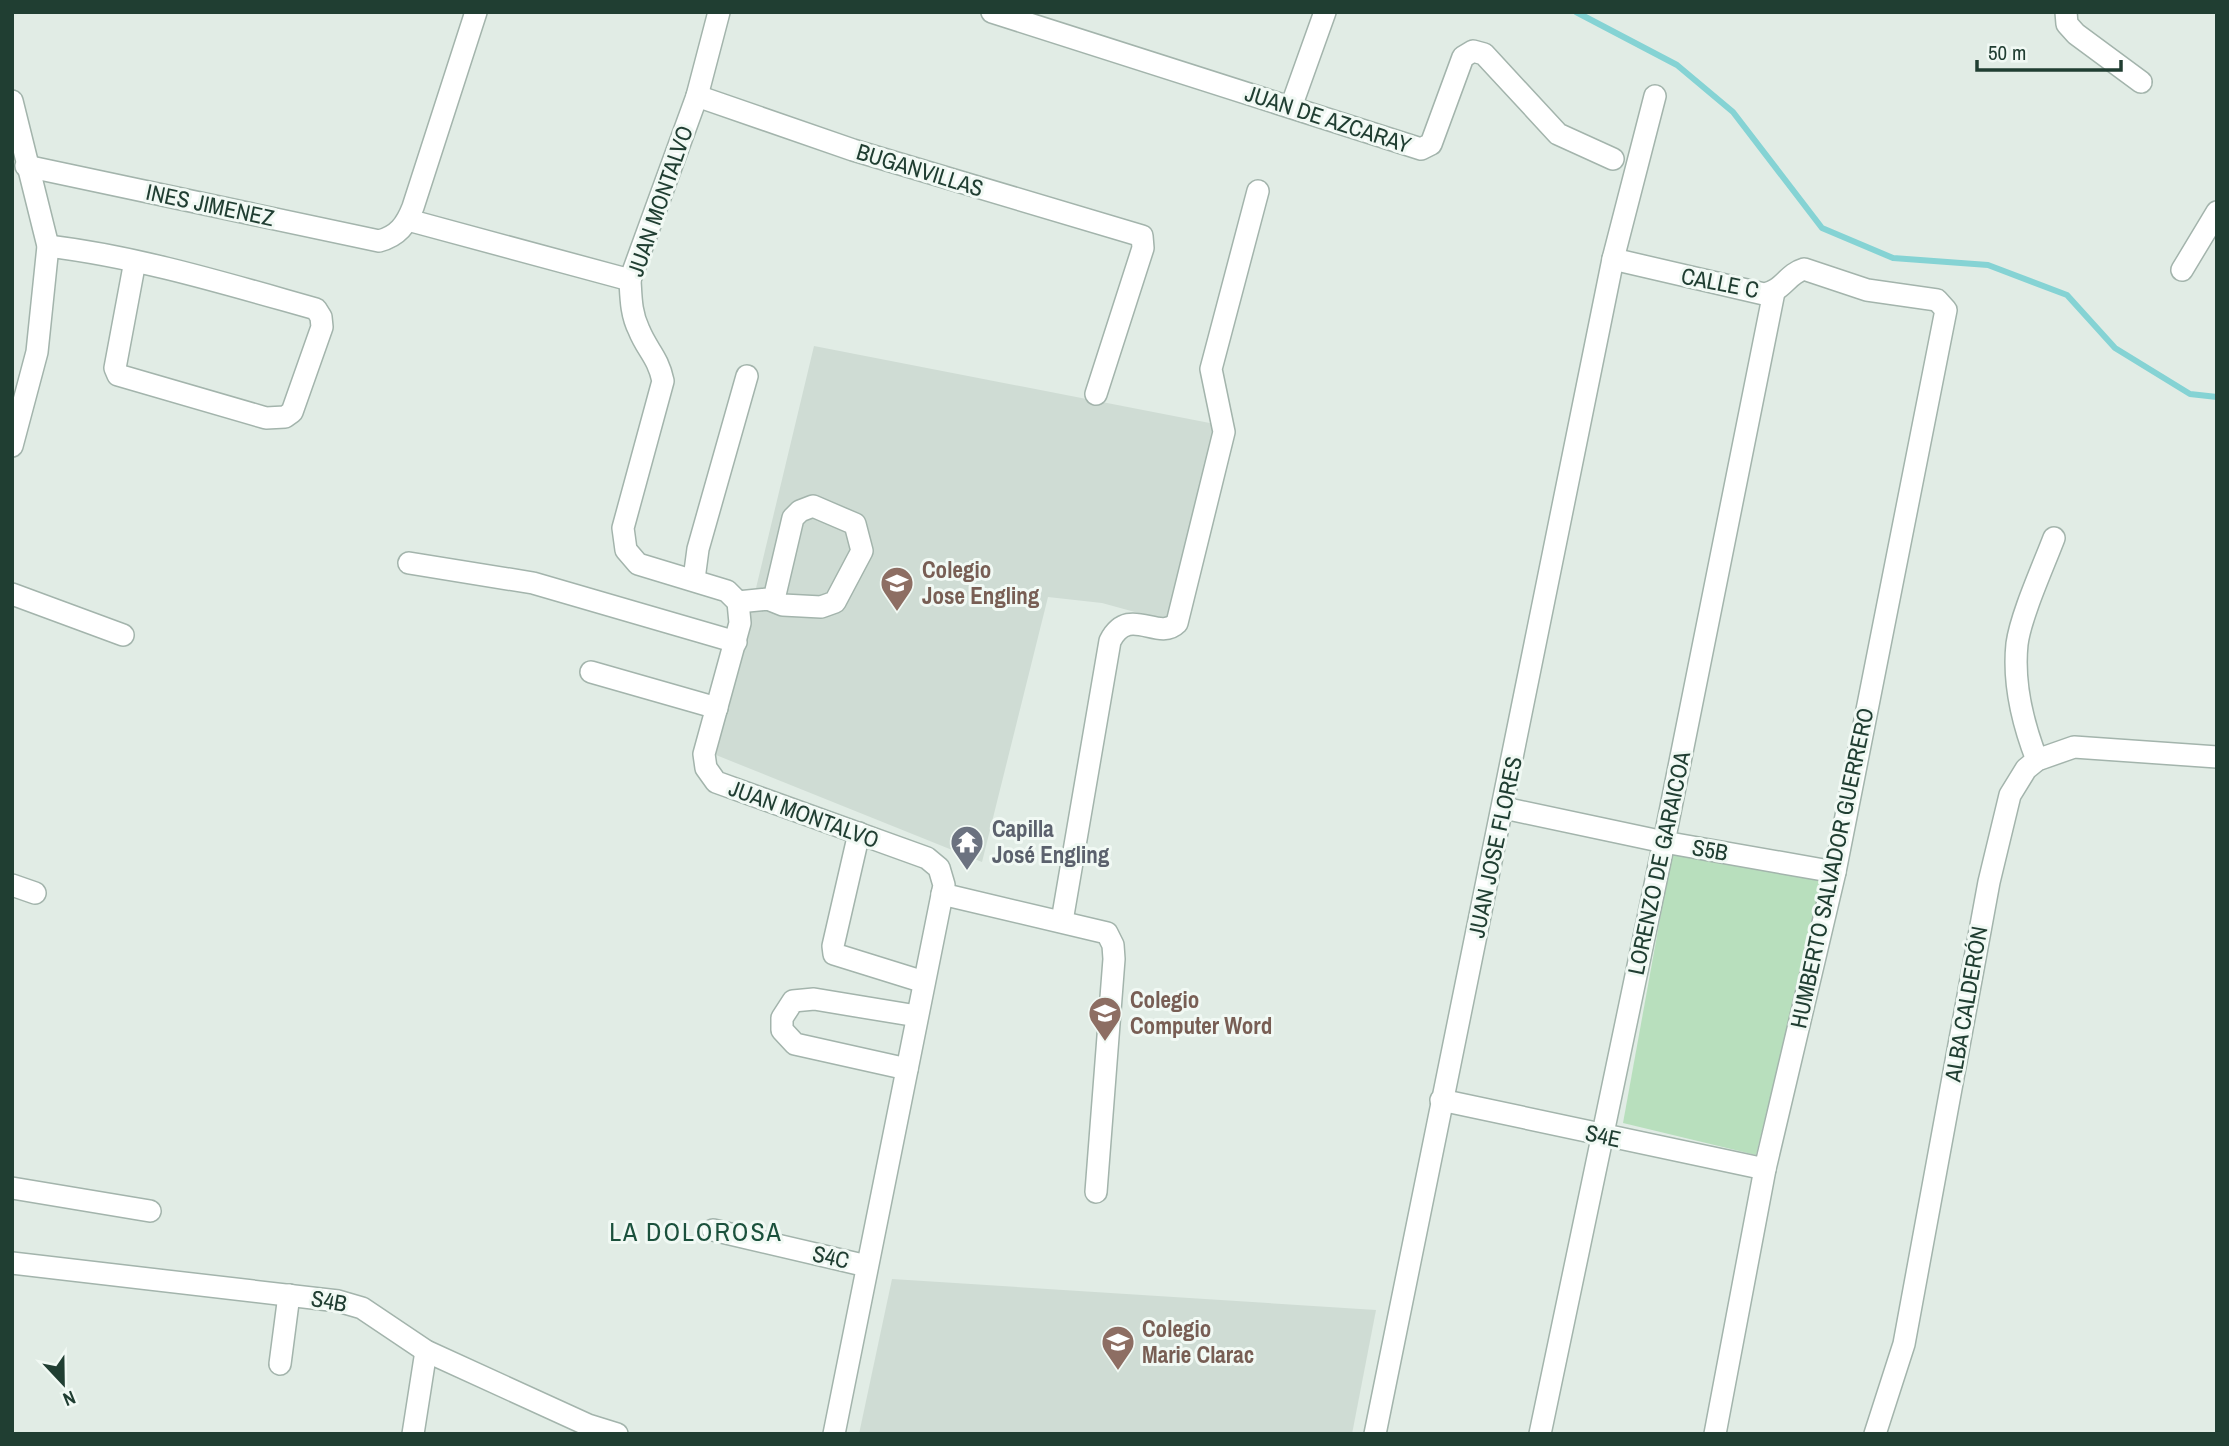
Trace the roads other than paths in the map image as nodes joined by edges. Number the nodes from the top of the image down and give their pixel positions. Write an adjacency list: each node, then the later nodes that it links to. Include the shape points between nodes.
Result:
1 (476, 12): 15 (street)
2 (719, 12): 7 (street, JUAN MONTALVO)
3 (992, 12): 10 (street, JUAN DE AZCARAY)
4 (1325, 12): 10 (street)
5 (2066, 12): 6 (street, via 2067,24 2076,34)
6 (2141, 82)
7 (697, 96): 20 (street, JUAN MONTALVO); 24 (street, BUGANVILLAS, via 853,150 1144,239)
8 (1656, 96): 17 (street, JUAN JOSE FLORES)
9 (12, 101): 12 (street)
10 (1291, 107): 11 (street, JUAN DE AZCARAY, via 1421,149 1431,144 1463,57 1473,51 1484,54 1558,134)
11 (1613, 159)
12 (26, 166): 15 (street, INES JIMENEZ, via 379,241); 16 (street)
13 (1258, 191): 45 (street, via 1211,369 1224,432 1177,623 1166,629 1132,623 1114,633 1110,641)
14 (2217, 212): 19 (street)
15 (401, 229): 20 (street, INES JIMENEZ)
16 (48, 246): 18 (street); 25 (street, via 37,352)
17 (1613, 259): 21 (street, CALLE C, via 1764,294); 38 (street, JUAN JOSE FLORES)
18 (135, 261): 18 (street, via 316,309 322,327 292,412 266,418 118,374 115,368)
19 (2182, 270)
20 (630, 280): 28 (street, JUAN MONTALVO, via 631,308 639,332 659,361 663,381 623,527 626,550 638,564)
21 (1774, 292): 22 (street, CALLE C, via 1795,272 1804,270 1867,290); 40 (street, LORENZO DE GARAICOA)
22 (1942, 303): 41 (street, HUMBERTO SALVADOR GUERRERO, via 1946,310)
23 (747, 376): 28 (street)
24 (1096, 394)
25 (12, 446)
26 (2054, 538): 37 (street, via 2018,642 2016,676)
27 (409, 563): 33 (street, via 533,583)
28 (694, 579): 31 (street, JUAN MONTALVO, via 727,591)
29 (12, 594): 32 (street)
30 (774, 600): 30 (street, via 783,605 821,607 835,602 862,551 855,524 813,506 800,510 793,518); 31 (street)
31 (738, 602): 33 (street, JUAN MONTALVO)
32 (123, 635)
33 (736, 642): 35 (street, JUAN MONTALVO)
34 (591, 672): 35 (street)
35 (717, 708): 39 (street, JUAN MONTALVO, via 704,754 706,768 716,782)
36 (2217, 757): 37 (street, via 2074,747)
37 (2037, 760): 68 (street, ALBA CALDERÓN, via 2010,795 1989,882 1904,1344)
38 (1504, 808): 40 (street, S5B); 49 (street, JUAN JOSE FLORES)
39 (859, 833): 44 (street, JUAN MONTALVO, via 927,858 939,868); 46 (street, via 834,954)
40 (1664, 842): 41 (street, S5B); 50 (street, LORENZO DE GARAICOA)
41 (1835, 872): 51 (street, HUMBERTO SALVADOR GUERRERO)
42 (12, 885): 43 (street)
43 (35, 893)
44 (942, 894): 45 (street); 46 (street, JUAN MONTALVO)
45 (1062, 921): 53 (street, via 1107,933 1112,945)
46 (924, 982): 47 (street, JUAN MONTALVO)
47 (917, 1016): 48 (street, JUAN MONTALVO); 48 (street, via 814,999 793,1001 782,1018 782,1030 795,1044)
48 (907, 1069): 57 (street, JUAN MONTALVO)
49 (1441, 1100): 50 (street, S4E); 65 (street, JUAN JOSE FLORES)
50 (1602, 1136): 51 (street, S4E); 66 (street, LORENZO DE GARAICOA)
51 (1765, 1169): 67 (street, HUMBERTO SALVADOR GUERRERO)
52 (12, 1188): 54 (street)
53 (1096, 1192)
54 (150, 1211)
55 (713, 1230): 57 (street, S4C)
56 (12, 1263): 58 (street, S4B)
57 (867, 1266): 64 (street, JUAN MONTALVO)
58 (289, 1295): 59 (street, S4B, via 362,1308); 60 (street)
59 (426, 1351): 61 (street, S4B); 62 (street)
60 (281, 1364)
61 (589, 1429): 63 (street, S4B)
62 (413, 1434)
63 (617, 1434)
64 (834, 1434)
65 (1375, 1434)
66 (1540, 1434)
67 (1715, 1434)
68 (1875, 1434)

